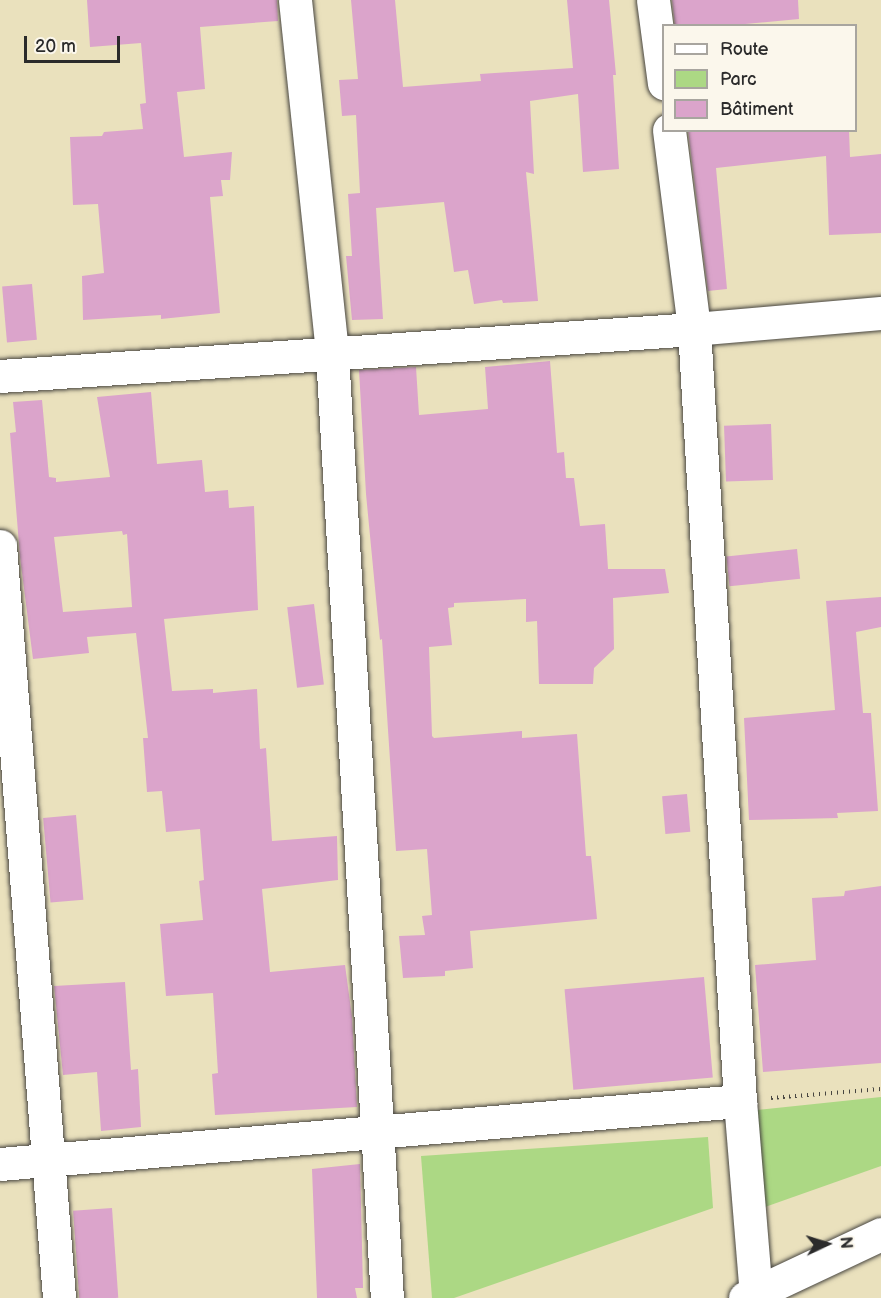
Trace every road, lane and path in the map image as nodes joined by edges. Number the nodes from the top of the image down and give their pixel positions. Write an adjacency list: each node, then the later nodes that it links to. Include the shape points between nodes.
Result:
1 (295, 0): 7 (main road)
2 (653, 0): 3 (main road)
3 (662, 75)
4 (669, 132): 6 (main road)
5 (881, 313): 6 (main road)
6 (694, 329): 7 (main road); 11 (main road)
7 (332, 354): 8 (main road); 12 (main road)
8 (0, 376)
9 (0, 546): 13 (main road)
10 (881, 1089): 11 (path)
11 (740, 1101): 12 (main road); 16 (main road)
12 (377, 1131): 13 (main road); 18 (main road)
13 (48, 1160): 14 (main road); 17 (main road)
14 (0, 1164)
15 (881, 1234): 16 (main road)
16 (750, 1296)
17 (59, 1298)
18 (387, 1298)

